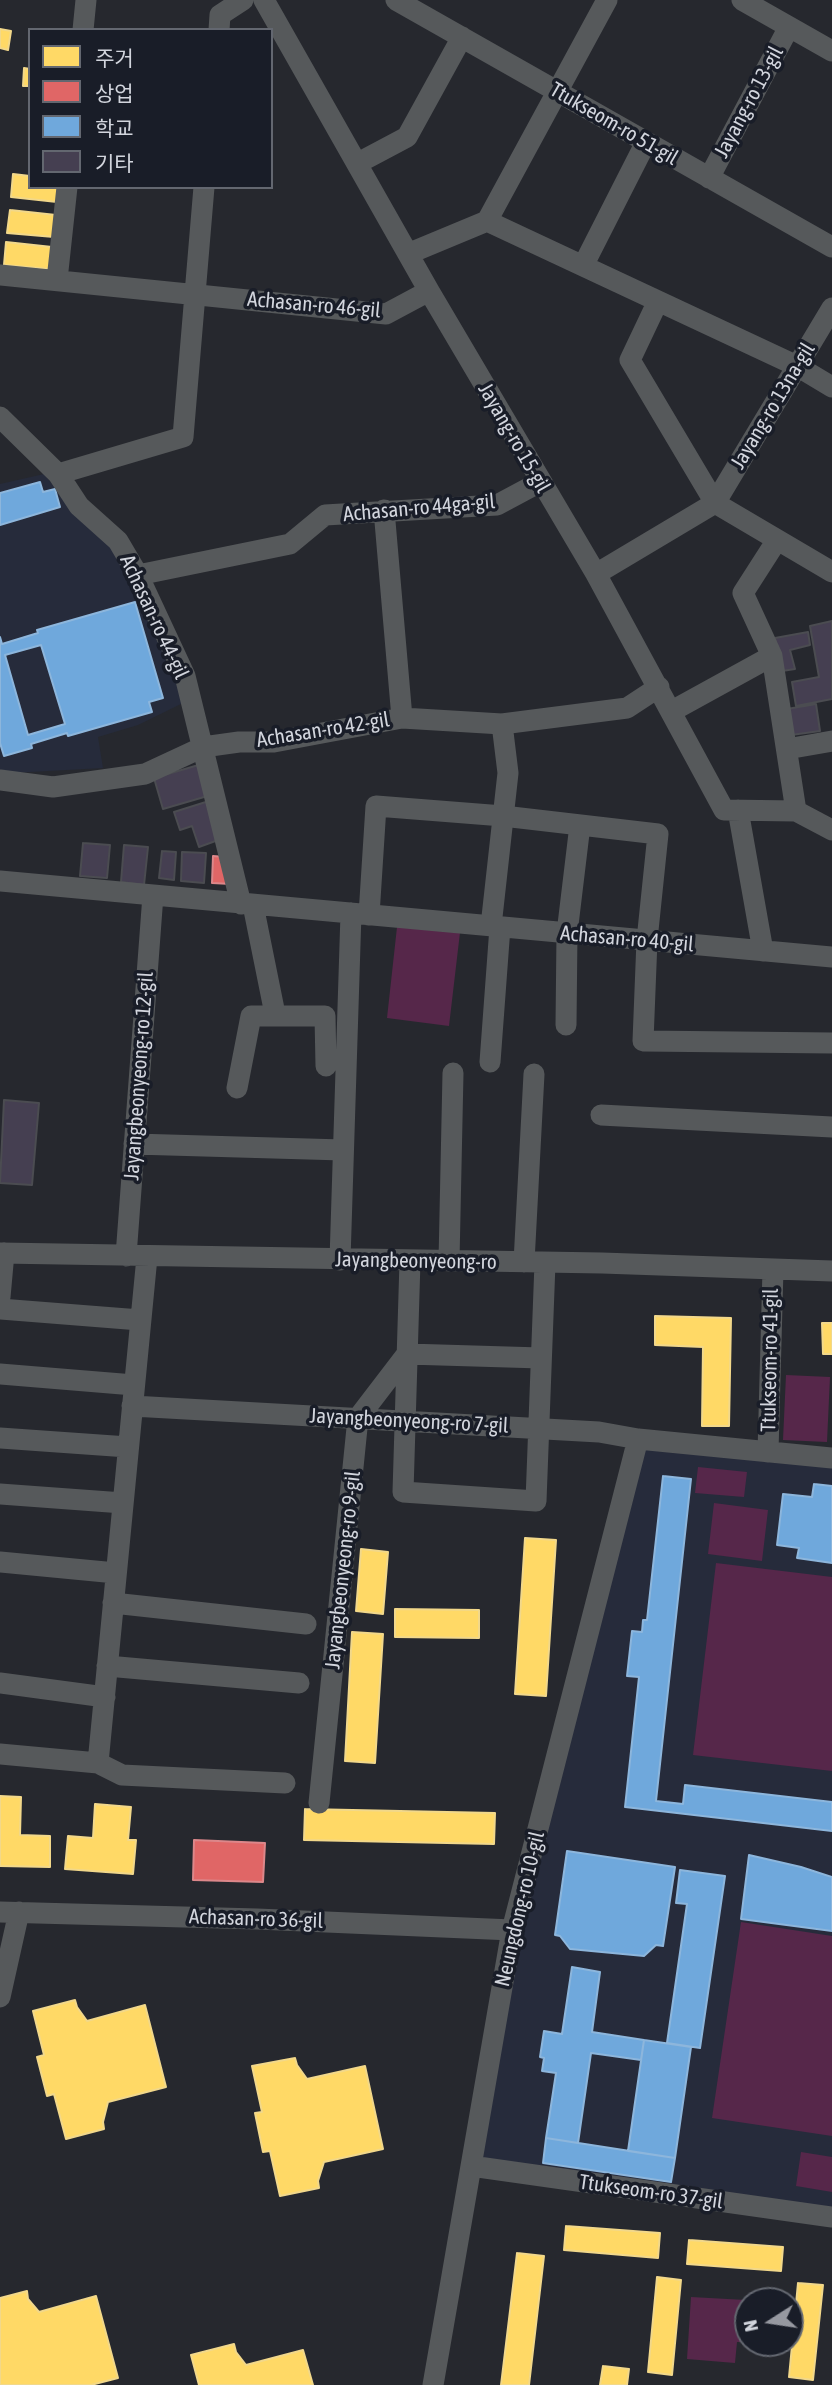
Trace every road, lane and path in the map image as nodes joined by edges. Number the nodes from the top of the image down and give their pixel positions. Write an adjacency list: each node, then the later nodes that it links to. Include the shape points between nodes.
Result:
1 (86, 0): 8 (street)
2 (243, 0): 9 (street, via 220,15)
3 (264, 0): 14 (street, Jayang-ro 15-gil)
4 (396, 0): 10 (street, Ttukseom-ro 51-gil)
5 (607, 0): 12 (street)
6 (743, 0): 7 (street, Jayang-ro 13-gil)
7 (789, 27): 11 (street, Jayang-ro 13-gil); 15 (street, Jayang-ro 13-gil)
8 (83, 28)
9 (219, 28)
10 (462, 37): 12 (street, Ttukseom-ro 51-gil); 14 (street, via 407,137)
11 (830, 47)
12 (557, 91): 13 (street, Ttukseom-ro 51-gil); 18 (street)
13 (646, 142): 15 (street, Ttukseom-ro 51-gil); 21 (street)
14 (358, 163): 20 (street, Jayang-ro 15-gil)
15 (709, 178): 19 (street, Ttukseom-ro 51-gil)
16 (67, 189): 23 (street)
17 (204, 189): 25 (street)
18 (486, 221): 20 (street); 21 (street)
19 (832, 247)
20 (410, 253): 24 (street, Jayang-ro 15-gil)
21 (583, 266): 26 (street)
22 (0, 275): 23 (street, Achasan-ro 46-gil)
23 (57, 280): 25 (street, Achasan-ro 46-gil)
24 (429, 291): 25 (street, Achasan-ro 46-gil, via 386,314); 32 (street, Jayang-ro 15-gil)
25 (194, 294): 31 (street, via 183,438)
26 (657, 301): 28 (street); 33 (street, Jayang-ro 13na-gil, via 630,360)
27 (832, 308): 28 (street, Jayang-ro 13na-gil)
28 (797, 366): 29 (street); 33 (street, Jayang-ro 13na-gil)
29 (832, 387)
30 (0, 418): 31 (street, Achasan-ro 44-gil)
31 (58, 474): 38 (street, Achasan-ro 44-gil, via 79,506 118,541)
32 (540, 482): 34 (street, Achasan-ro 44ga-gil, via 497,505); 37 (street, Jayang-ro 15-gil)
33 (715, 503): 35 (street); 37 (street, Jayang-ro 13na-gil)
34 (384, 510): 38 (street, Achasan-ro 44ga-gil, via 325,515 290,544); 42 (street, Achasan-ro 42-gil)
35 (777, 540): 36 (street); 39 (street, via 743,593)
36 (832, 572)
37 (596, 574): 40 (street, Jayang-ro 15-gil)
38 (138, 575): 45 (street, Achasan-ro 44-gil, via 185,676)
39 (772, 656): 41 (street); 46 (street)
40 (659, 687): 41 (street, Jayang-ro 15-gil); 43 (street, Achasan-ro 42-gil, via 627,708)
41 (672, 711): 48 (street, Jayang-ro 15-gil, via 724,810)
42 (402, 718): 43 (street, Achasan-ro 42-gil); 45 (street, Achasan-ro 42-gil, via 274,742)
43 (502, 724): 50 (street, via 508,773)
44 (832, 741): 46 (street)
45 (203, 747): 47 (street, Achasan-ro 42-gil, via 145,774 53,787); 55 (street, Achasan-ro 44-gil)
46 (787, 749): 49 (street)
47 (0, 780)
48 (738, 810): 49 (street); 60 (street)
49 (796, 811): 52 (street)
50 (503, 817): 51 (street); 56 (street, via 376,806); 57 (street)
51 (580, 825): 58 (street); 59 (street, via 658,834)
52 (831, 827)
53 (0, 881): 54 (street, Achasan-ro 40-gil)
54 (153, 895): 55 (street, Achasan-ro 40-gil); 72 (street, Jayangbeonyeong-ro 12-gil)
55 (247, 904): 56 (street, Achasan-ro 40-gil); 62 (street)
56 (360, 914): 57 (street, Achasan-ro 40-gil); 73 (street)
57 (495, 927): 58 (street, Achasan-ro 40-gil); 65 (street)
58 (567, 933): 59 (street, Achasan-ro 40-gil); 63 (street)
59 (647, 940): 60 (street, Achasan-ro 40-gil); 64 (street, via 643,1041)
60 (763, 951): 61 (street, Achasan-ro 40-gil)
61 (832, 957)
62 (275, 1014): 66 (street, via 325,1016); 69 (street, via 251,1016)
63 (566, 1025)
64 (832, 1043)
65 (490, 1062)
66 (326, 1066)
67 (453, 1073): 78 (street)
68 (534, 1074): 79 (street, Jayangbeonyeong-ro 7-gil)
69 (237, 1088)
70 (601, 1115): 71 (street)
71 (832, 1127)
72 (134, 1144): 73 (street); 75 (street, Jayangbeonyeong-ro 12-gil)
73 (343, 1150): 76 (street)
74 (2, 1253): 75 (street, Jayangbeonyeong-ro); 82 (street)
75 (136, 1257): 76 (street, Jayangbeonyeong-ro); 84 (street, Jayangbeonyeong-ro 12-gil)
76 (340, 1260): 77 (street, Jayangbeonyeong-ro)
77 (410, 1261): 78 (street, Jayangbeonyeong-ro); 85 (street)
78 (449, 1261): 79 (street, Jayangbeonyeong-ro)
79 (534, 1262): 80 (street, Jayangbeonyeong-ro); 86 (street, Jayangbeonyeong-ro 7-gil)
80 (773, 1269): 81 (street, Jayangbeonyeong-ro); 95 (street, Ttukseom-ro 41-gil)
81 (832, 1271)
82 (0, 1297)
83 (0, 1309): 84 (street)
84 (140, 1320): 88 (street, Jayangbeonyeong-ro 12-gil)
85 (407, 1354): 86 (street); 89 (street); 90 (street)
86 (541, 1359): 91 (street, Jayangbeonyeong-ro 7-gil)
87 (0, 1374): 88 (street, Jayangbeonyeong-ro 7-gil)
88 (133, 1395): 89 (street, Jayangbeonyeong-ro 7-gil, via 279,1414); 94 (street, Jayangbeonyeong-ro 12-gil)
89 (358, 1418): 90 (street, Jayangbeonyeong-ro 7-gil); 110 (street, Jayangbeonyeong-ro 9-gil)
90 (406, 1421): 91 (street, Jayangbeonyeong-ro 7-gil); 91 (street, Jayangbeonyeong-ro 7-gil, via 403,1492 536,1501)
91 (538, 1429): 93 (street, Jayangbeonyeong-ro 7-gil)
92 (0, 1438): 94 (street)
93 (638, 1439): 95 (street, Ttukseom-ro 41-gil); 112 (street, Neungdong-ro 10-gil)
94 (128, 1447): 98 (street, Jayangbeonyeong-ro 12-gil)
95 (768, 1452): 96 (street, Ttukseom-ro 41-gil)
96 (832, 1458)
97 (0, 1494): 98 (street)
98 (123, 1503): 100 (street, Jayangbeonyeong-ro 12-gil)
99 (0, 1562): 100 (street)
100 (116, 1573): 101 (street, Jayangbeonyeong-ro 12-gil)
101 (113, 1603): 102 (street); 103 (street, Jayangbeonyeong-ro 12-gil)
102 (306, 1624)
103 (107, 1666): 105 (street); 106 (street, Jayangbeonyeong-ro 12-gil)
104 (0, 1683): 106 (street)
105 (299, 1684)
106 (105, 1697): 108 (street, Jayangbeonyeong-ro 12-gil)
107 (0, 1754): 108 (street)
108 (98, 1763): 109 (street, via 122,1775)
109 (285, 1783)
110 (319, 1803)
111 (10, 1912): 112 (street, Achasan-ro 36-gil); 113 (street)
112 (512, 1930): 114 (street, Neungdong-ro 10-gil)
113 (0, 1997)
114 (471, 2166): 115 (street, Ttukseom-ro 37-gil); 116 (street, Neungdong-ro 10-gil)
115 (832, 2217)
116 (433, 2385)

